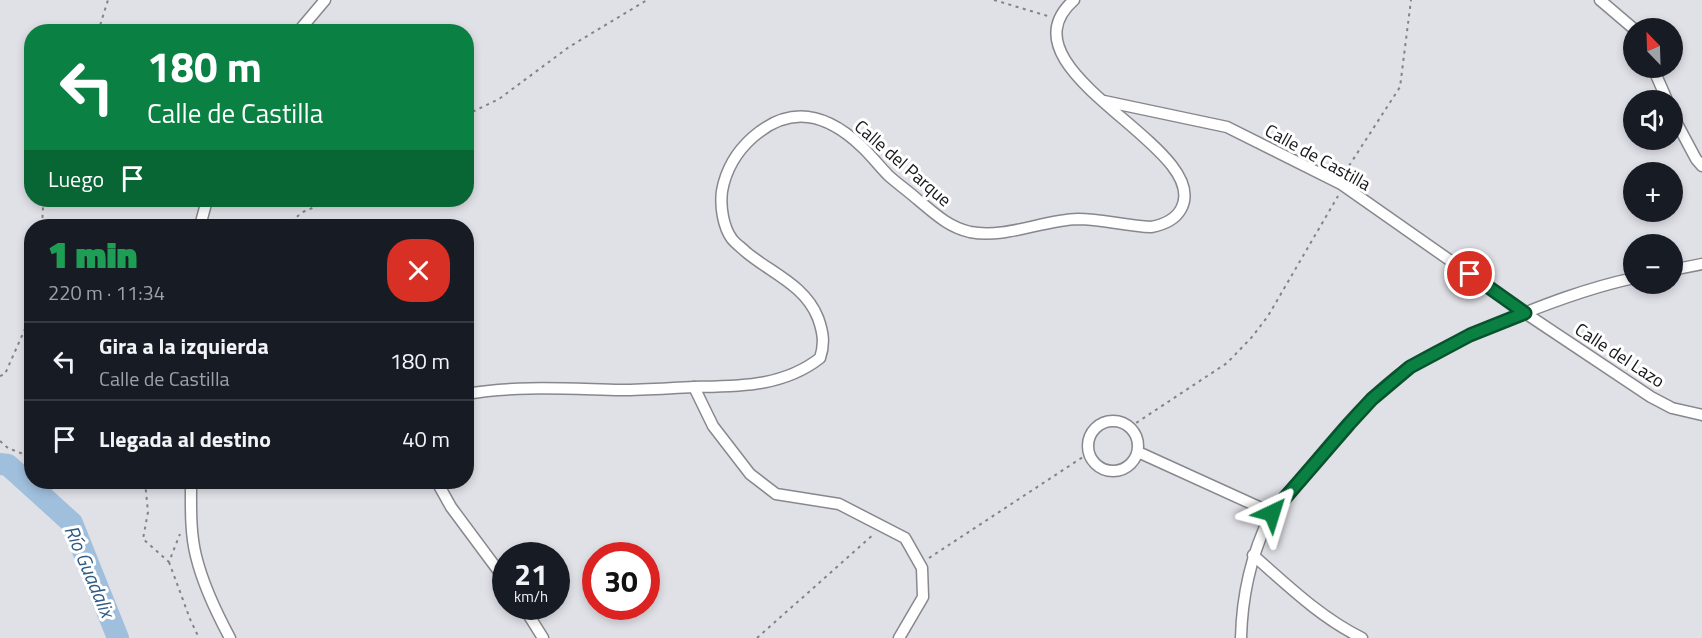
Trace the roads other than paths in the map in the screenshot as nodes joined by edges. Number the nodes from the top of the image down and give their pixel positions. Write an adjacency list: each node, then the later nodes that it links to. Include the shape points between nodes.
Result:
1 (325, 0): 5 (street)
2 (1074, 0): 6 (street, Calle del Parque, via 1060,19 1056,39 1073,72)
3 (1600, 0): 4 (street)
4 (1623, 20)
5 (305, 24)
6 (1103, 100): 12 (street, Calle de Castilla, via 1227,127 1341,184); 13 (street, Calle del Parque, via 1159,152 1181,179 1182,207 1161,225 1080,219 1001,232 971,232 934,214 861,145 831,123 800,116 767,126 730,164 722,212 733,240 805,295 821,327 822,352 809,366 781,379 730,387)
7 (1683, 135): 8 (street)
8 (1702, 166)
9 (1702, 264): 10 (street)
10 (1683, 268)
11 (1623, 281): 12 (street)
12 (1525, 313): 15 (street, Calle del Lazo, via 1652,397 1672,408); 19 (street, via 1470,335 1410,367 1372,399)
13 (694, 387): 14 (street, Calle del Parque); 25 (street, via 713,426 750,474 776,494 839,504 905,538 922,568 922,597)
14 (474, 393)
15 (1702, 415)
16 (1138, 452): 16 (street, via 1138,440 1122,422 1099,425 1088,446 1090,458 1110,471 1122,470); 19 (street)
17 (191, 489): 23 (street, via 196,556 209,597)
18 (441, 489): 21 (street)
19 (1272, 513): 20 (street)
20 (1253, 555): 26 (street, via 1243,600); 27 (street, via 1327,616)
21 (492, 562)
22 (532, 620): 24 (street)
23 (230, 638)
24 (543, 638)
25 (899, 638)
26 (1241, 638)
27 (1362, 638)

